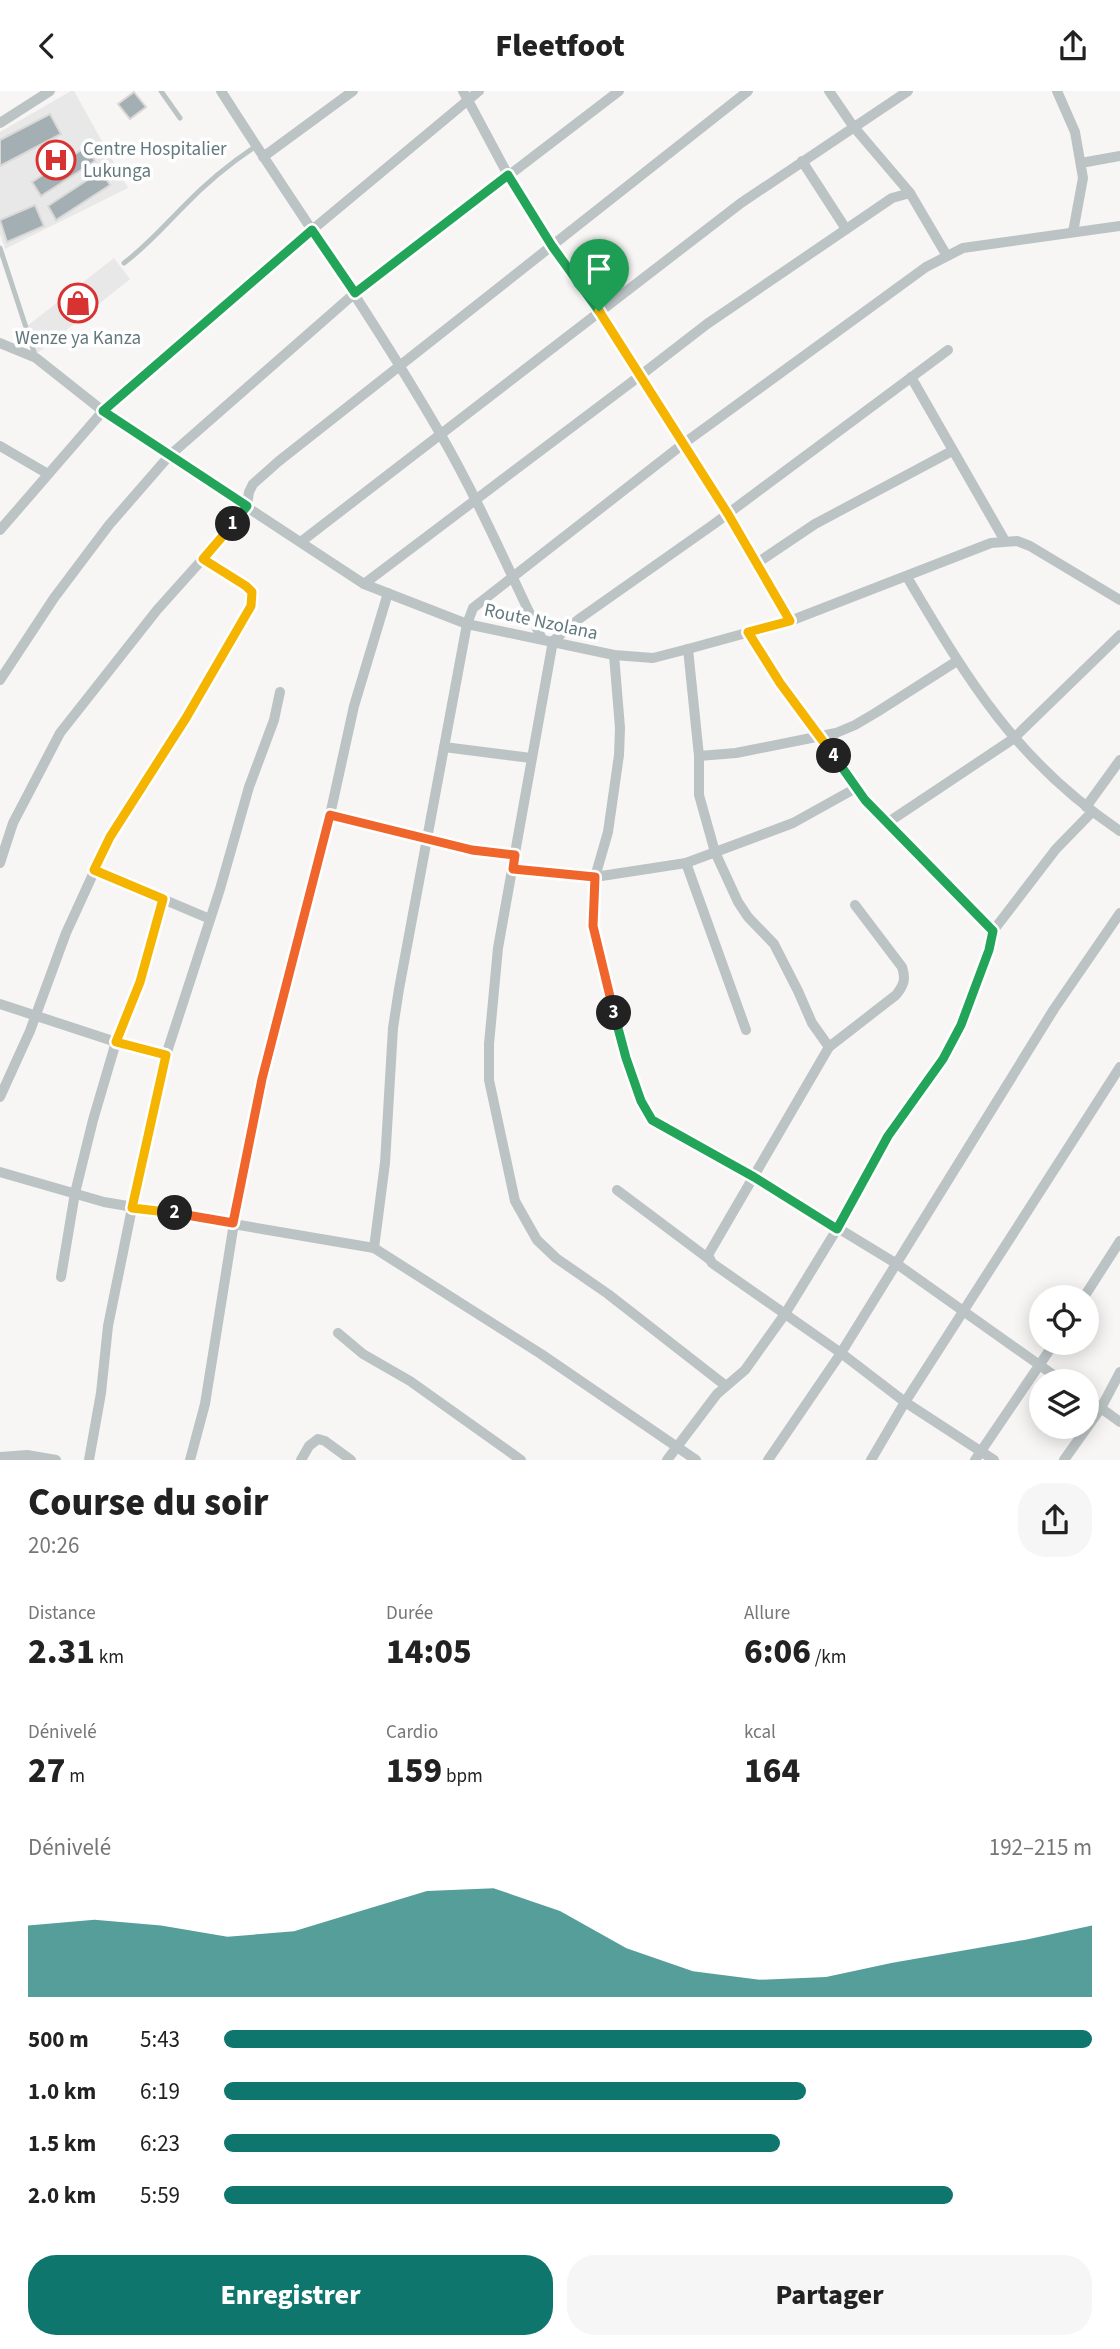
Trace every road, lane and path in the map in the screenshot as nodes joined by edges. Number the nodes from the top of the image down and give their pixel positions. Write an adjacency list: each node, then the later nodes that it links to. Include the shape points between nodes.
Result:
1 (50, 91): 13 (street)
2 (161, 91): 12 (lane)
3 (221, 91): 15 (street)
4 (352, 91): 17 (street)
5 (479, 91): 11 (street)
6 (620, 91): 20 (street)
7 (748, 91): 26 (street)
8 (829, 91): 14 (street)
9 (908, 91): 14 (street)
10 (1057, 91): 19 (street, via 1075,132)
11 (465, 95): 20 (street); 24 (street)
12 (180, 118)
13 (0, 123)
14 (853, 126): 18 (street); 21 (street)
15 (256, 146): 17 (street); 29 (lane, via 220,171 162,232)
16 (1120, 156): 19 (street)
17 (263, 157): 24 (street)
18 (803, 161): 23 (street); 31 (street)
19 (1081, 163): 25 (street, via 1083,178)
20 (508, 175): 26 (street); 30 (street)
21 (910, 193): 23 (street, via 892,198); 28 (street)
22 (1120, 226): 25 (street)
23 (846, 229): 36 (street)
24 (312, 230): 30 (street); 38 (street)
25 (1073, 232): 28 (street, via 963,248)
26 (552, 246): 31 (street); 35 (street)
27 (0, 248): 34 (lane)
28 (947, 256): 40 (street)
29 (124, 263)
30 (355, 293): 35 (street); 43 (street)
31 (599, 311): 36 (street); 39 (street)
32 (0, 343): 34 (street, Route Nzolana)
33 (948, 350): 37 (street)
34 (36, 358): 38 (street, Route Nzolana)
35 (399, 367): 39 (street); 46 (street, via 253,484)
36 (641, 375): 40 (street); 45 (street)
37 (911, 377): 42 (street); 47 (street)
38 (103, 411): 43 (street, Route Nzolana); 44 (street)
39 (440, 434): 45 (street); 49 (street)
40 (683, 443): 47 (street); 53 (street)
41 (0, 446): 44 (street)
42 (952, 451): 50 (street); 52 (street, via 816,524)
43 (169, 456): 46 (street, Route Nzolana); 66 (street, via 101,535)
44 (48, 474): 48 (street)
45 (476, 499): 53 (street); 55 (street)
46 (247, 506): 49 (street, Route Nzolana); 51 (street)
47 (728, 514): 52 (street); 62 (street)
48 (0, 530)
49 (302, 541): 55 (street, Route Nzolana)
50 (1004, 541): 54 (street, Route Nzolana); 57 (street, via 1030,546)
51 (203, 559): 82 (street, via 60,733 13,823); 85 (street, via 246,586 252,592 251,606)
52 (757, 563): 58 (street)
53 (512, 576): 59 (street, via 473,608); 62 (street)
54 (907, 577): 58 (street, Route Nzolana); 65 (street)
55 (364, 584): 56 (street, Route Nzolana)
56 (388, 593): 59 (street, Route Nzolana); 76 (street, via 354,706)
57 (1120, 600)
58 (790, 621): 60 (street, Route Nzolana)
59 (467, 624): 62 (street, Route Nzolana); 70 (street)
60 (748, 632): 63 (street, Route Nzolana); 68 (street)
61 (1120, 635): 69 (street)
62 (547, 640): 64 (street, Route Nzolana); 72 (street)
63 (688, 649): 64 (street, Route Nzolana, via 653,658); 71 (street)
64 (614, 655): 86 (street, via 619,755 608,832)
65 (957, 660): 68 (street, via 855,725); 69 (street)
66 (0, 680)
67 (280, 692): 90 (street)
68 (821, 736): 71 (street); 74 (street)
69 (1013, 739): 75 (street); 77 (street)
70 (444, 747): 72 (street); 79 (street)
71 (699, 756): 80 (street, via 699,795)
72 (531, 758): 81 (street)
73 (1120, 760): 75 (street)
74 (856, 788): 77 (street); 80 (street, via 793,823)
75 (1089, 810): 78 (street); 91 (street)
76 (330, 815): 79 (street); 105 (street, via 262,1079)
77 (887, 823): 91 (street)
78 (1120, 831)
79 (428, 840): 81 (street); 108 (street, via 393,1028 385,1163)
80 (715, 852): 83 (street); 96 (street, via 738,902 774,944 812,1023)
81 (515, 855): 84 (street)
82 (0, 863)
83 (686, 863): 86 (street); 94 (street)
84 (513, 869): 86 (street); 121 (street, via 498,948 489,1080 515,1201 537,1240 556,1258)
85 (94, 870): 87 (street); 93 (street)
86 (595, 877): 101 (street, via 593,926 618,1033 645,1111 660,1126)
87 (163, 899): 90 (street); 95 (street, via 140,982)
88 (855, 905): 96 (street, via 902,967 903,987)
89 (1120, 913): 110 (street, via 1054,1009)
90 (210, 919): 97 (street)
91 (993, 931): 106 (street, via 961,1025 943,1059 888,1136)
92 (0, 1004): 93 (street)
93 (35, 1016): 95 (street); 99 (street)
94 (746, 1030)
95 (116, 1042): 97 (street); 103 (street)
96 (829, 1047): 101 (street)
97 (166, 1055): 104 (street)
98 (1120, 1067): 113 (street)
99 (0, 1097)
100 (0, 1173): 103 (street)
101 (754, 1177): 106 (street); 109 (street)
102 (617, 1191): 109 (street)
103 (75, 1193): 104 (street); 111 (street)
104 (132, 1208): 105 (street); 129 (street, via 108,1326)
105 (233, 1223): 108 (street); 130 (street, via 205,1404)
106 (837, 1229): 110 (street); 114 (street)
107 (1120, 1241): 112 (street)
108 (374, 1248): 125 (street)
109 (709, 1259): 114 (street)
110 (897, 1264): 113 (street); 116 (street)
111 (61, 1277)
112 (1092, 1285)
113 (963, 1310): 118 (street); 122 (street)
114 (785, 1314): 116 (street); 121 (street, via 745,1370)
115 (338, 1333): 133 (street, via 363,1355 410,1381)
116 (841, 1353): 122 (street); 136 (street)
117 (1047, 1355): 118 (street)
118 (1040, 1366): 119 (street); 126 (street)
119 (1044, 1369)
120 (1120, 1372): 123 (street)
121 (726, 1386): 125 (street)
122 (905, 1402): 126 (street); 137 (street)
123 (1101, 1408): 124 (street); 139 (street)
124 (1120, 1422)
125 (679, 1446): 134 (street); 135 (street)
126 (978, 1455): 138 (street)
127 (0, 1457): 128 (street)
128 (56, 1460)
129 (89, 1460)
130 (190, 1460)
131 (301, 1460): 132 (street, via 318,1439)
132 (351, 1460)
133 (521, 1460)
134 (667, 1460)
135 (696, 1460)
136 (768, 1460)
137 (871, 1460)
138 (994, 1460)
139 (1064, 1460)

